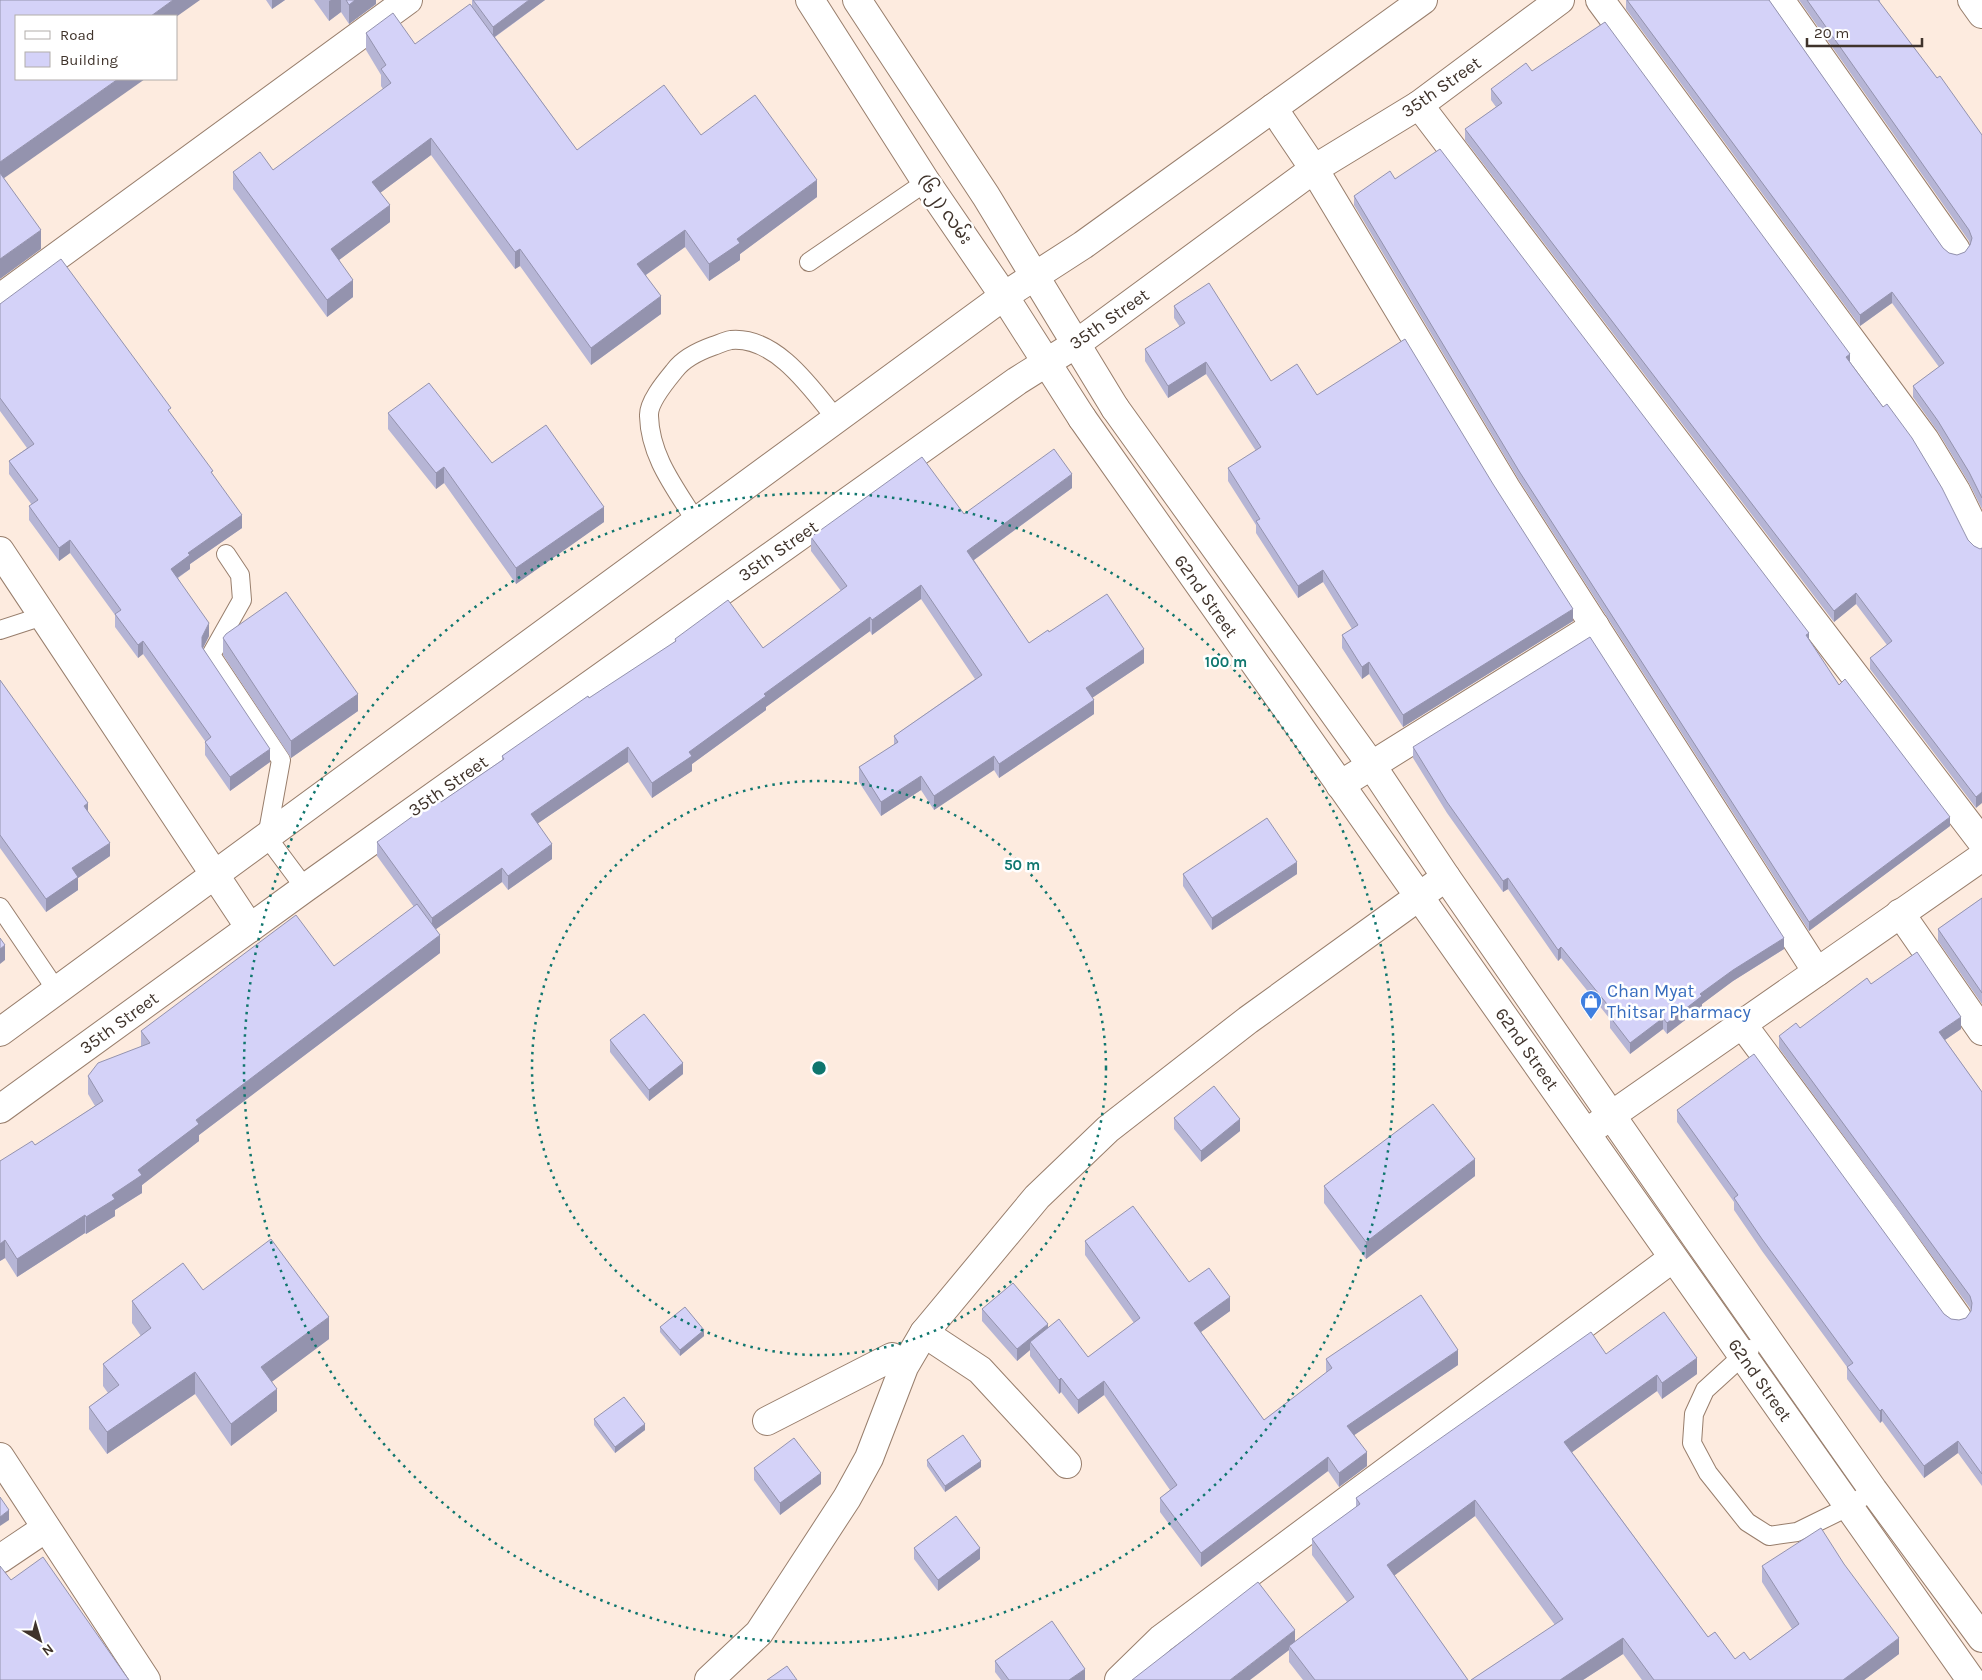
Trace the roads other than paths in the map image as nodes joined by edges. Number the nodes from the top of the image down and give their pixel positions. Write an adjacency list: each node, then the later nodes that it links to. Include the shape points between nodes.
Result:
1 (408, 0): 18 (main road)
2 (810, 0): 13 (main road, (၆၂) လမ်း)
3 (857, 0): 16 (main road)
4 (1422, 0): 11 (main road)
5 (1560, 0): 10 (main road, 35th Street)
6 (1600, 0): 24 (main road, via 1925,440 1956,491)
7 (1780, 0): 14 (main road)
8 (1972, 0): 9 (main road)
9 (1982, 14)
10 (1419, 105): 12 (main road, 35th Street); 33 (main road)
11 (1273, 108): 12 (main road); 16 (main road)
12 (1314, 169): 19 (main road, 35th Street); 28 (main road, via 1506,488)
13 (926, 182): 15 (lane); 17 (main road, (၆၂) လမ်း)
14 (1956, 250)
15 (809, 262)
16 (1035, 276): 17 (main road); 19 (main road)
17 (1004, 296): 20 (main road, (၆၂) လမ်း); 22 (main road)
18 (0, 298)
19 (1076, 344): 20 (main road, 35th Street); 30 (main road, 62nd Street, via 1115,408)
20 (1046, 362): 21 (main road, (၆၂) လမ်း); 37 (main road, 35th Street)
21 (1082, 418): 31 (main road, 62nd Street)
22 (837, 420): 23 (main road); 23 (lane, via 796,370 760,344 731,340 698,351 678,366 660,389 648,413 652,441 663,469)
23 (697, 522): 32 (main road)
24 (1982, 544)
25 (0, 551): 27 (main road)
26 (226, 554): 32 (lane, via 240,575 242,600 211,655 281,760)
27 (43, 616): 29 (lane); 35 (main road)
28 (1595, 626): 30 (main road); 42 (main road)
29 (0, 630)
30 (1372, 766): 31 (main road); 36 (main road, 62nd Street)
31 (1340, 785): 38 (main road, 62nd Street)
32 (267, 837): 35 (main road); 37 (lane)
33 (1982, 842)
34 (1982, 857): 40 (main road)
35 (215, 875): 41 (main road); 43 (main road)
36 (1446, 877): 38 (main road); 48 (main road, 62nd Street)
37 (305, 888): 41 (main road, 35th Street)
38 (1419, 896): 49 (main road, 62nd Street); 52 (main road, via 1248,1020 1108,1130 1037,1197)
39 (0, 907): 43 (lane)
40 (1900, 913): 42 (main road); 46 (main road)
41 (250, 928): 47 (main road, 35th Street)
42 (1816, 972): 44 (main road)
43 (57, 991): 45 (main road)
44 (1742, 1024): 48 (main road); 51 (main road)
45 (0, 1032)
46 (1982, 1032)
47 (0, 1109)
48 (1611, 1116): 49 (main road); 53 (main road, 62nd Street)
49 (1586, 1133): 50 (main road, 62nd Street)
50 (1673, 1258): 54 (main road, 62nd Street); 66 (main road, via 1161,1639)
51 (1957, 1317)
52 (924, 1333): 58 (main road, via 980,1370); 65 (main road, via 904,1367 869,1458 847,1498 759,1633)
53 (1767, 1337): 54 (lane); 59 (main road, 62nd Street)
54 (1742, 1354): 60 (main road, 62nd Street); 60 (lane, via 1705,1390 1694,1414 1692,1442 1708,1473 1747,1522 1769,1536 1797,1532)
55 (892, 1357): 56 (main road)
56 (767, 1421)
57 (0, 1457): 61 (main road)
58 (1067, 1464)
59 (1873, 1490): 60 (lane); 63 (main road, 62nd Street)
60 (1848, 1507): 67 (main road, 62nd Street)
61 (46, 1528): 62 (main road); 64 (main road)
62 (0, 1559)
63 (1982, 1638)
64 (135, 1676)
65 (709, 1680)
66 (1120, 1680)
67 (1971, 1680)

